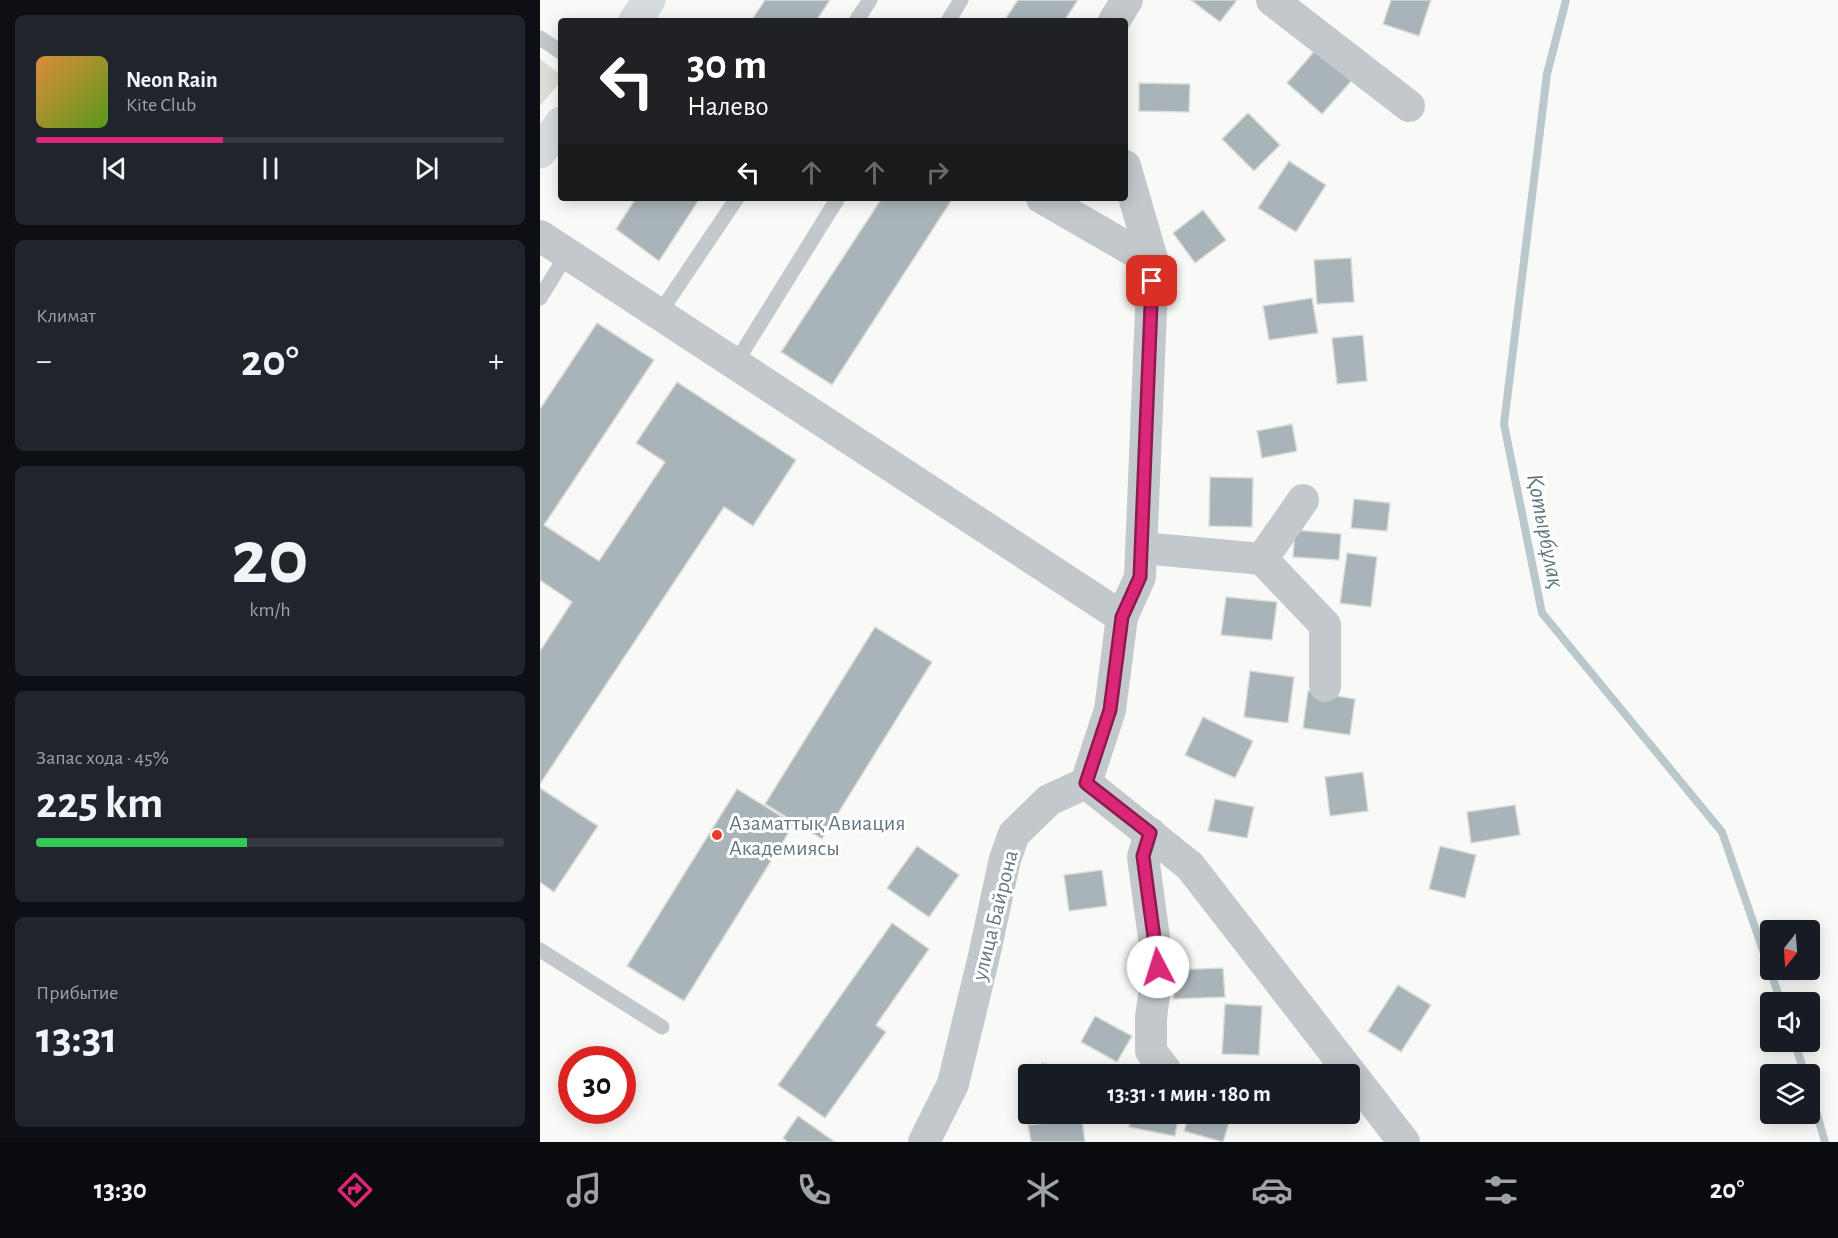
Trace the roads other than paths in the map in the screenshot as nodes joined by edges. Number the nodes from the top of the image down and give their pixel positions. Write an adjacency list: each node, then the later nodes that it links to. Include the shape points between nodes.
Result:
1 (649, 0): 6 (street)
2 (870, 0): 7 (lane)
3 (961, 0): 8 (lane)
4 (1127, 0): 9 (street)
5 (1272, 0): 12 (street)
6 (637, 18)
7 (858, 18)
8 (950, 18)
9 (1116, 18)
10 (540, 38): 11 (lane)
11 (558, 50)
12 (1409, 106)
13 (558, 127): 14 (street)
14 (540, 152)
15 (1128, 176): 21 (street)
16 (735, 201): 23 (lane)
17 (836, 201): 24 (lane)
18 (1047, 201): 21 (street)
19 (540, 236): 20 (street)
20 (567, 254): 22 (lane); 23 (street)
21 (1153, 262): 26 (street)
22 (540, 298)
23 (659, 314): 24 (street)
24 (735, 364): 28 (street)
25 (1303, 500): 27 (street)
26 (1142, 548): 27 (street); 28 (street, via 1140,577)
27 (1262, 559): 29 (street, via 1325,625)
28 (1122, 617): 30 (street, via 1110,710)
29 (1325, 686)
30 (1086, 783): 31 (street); 35 (street, улица Байрона, via 1049,800 1014,834 953,1084)
31 (1150, 833): 34 (street, via 1143,856 1158,967 1151,1051); 36 (street, via 1190,866)
32 (540, 950): 33 (lane)
33 (662, 1027)
34 (1161, 1064)
35 (924, 1142)
36 (1404, 1142)

